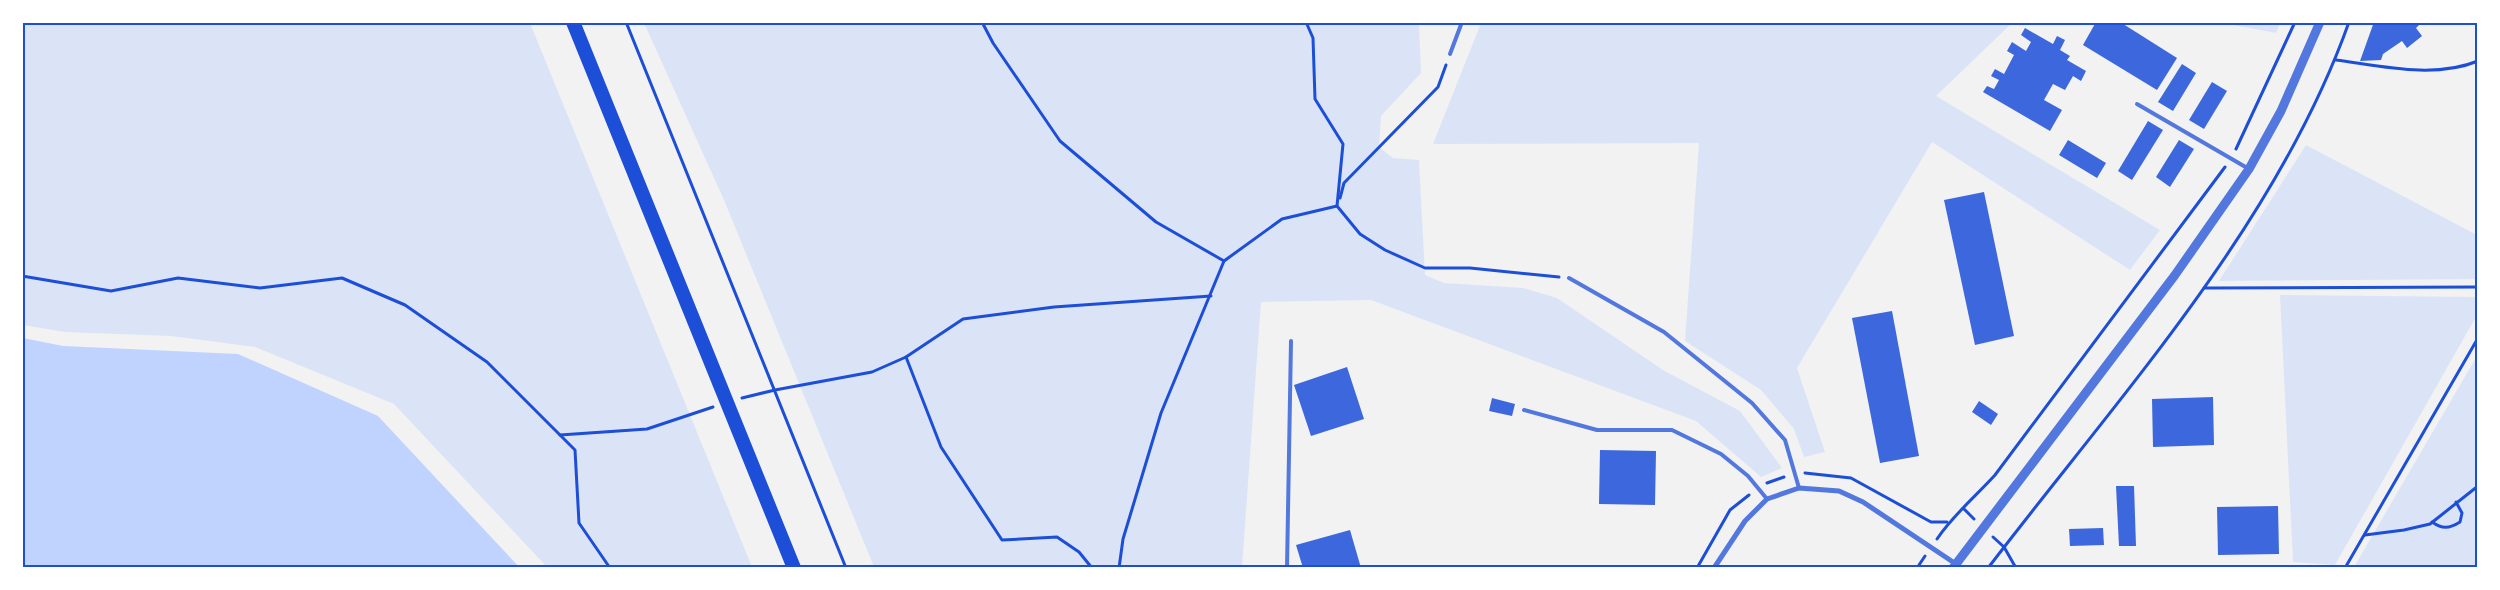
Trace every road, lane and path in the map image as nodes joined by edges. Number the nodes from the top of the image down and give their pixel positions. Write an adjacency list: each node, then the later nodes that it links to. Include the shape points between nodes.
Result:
1 (573, 22): 34 (highway)
2 (626, 22): 35 (path)
3 (982, 22): 16 (path, via 993,44 1060,141 1156,222)
4 (1306, 22): 15 (path, via 1313,38 1315,99 1343,144)
5 (1462, 22): 9 (lane)
6 (2295, 22): 13 (path)
7 (2320, 22): 14 (street, via 2281,111)
8 (2349, 22): 10 (path)
9 (1450, 54): 15 (path, via 1438,88 1344,183)
10 (2336, 60): 11 (path, via 2442,70); 20 (path, via 2292,150)
11 (2478, 61)
12 (2137, 104): 13 (lane)
13 (2232, 158): 14 (lane); 31 (path, via 1996,475 1947,522)
14 (2249, 170): 32 (street, via 2175,275)
15 (1337, 206): 16 (path, via 1282,219); 18 (path, via 1360,234 1385,250 1426,268 1470,268)
16 (1224, 261): 21 (path)
17 (22, 276): 33 (path, via 111,291 178,278 260,288 342,278 405,305 486,362 575,450 579,523)
18 (1569, 278): 26 (lane, via 1664,332 1752,403 1785,440)
19 (2478, 287): 20 (path)
20 (2204, 288): 41 (path)
21 (1211, 296): 36 (path, via 1054,308 963,319 906,357 941,447 1002,540 1057,538 1079,552); 37 (path, via 1161,413 1123,539)
22 (2478, 338): 30 (path)
23 (1291, 341): 38 (lane)
24 (1524, 410): 27 (lane, via 1597,430 1672,430 1721,454 1748,476)
25 (2478, 486): 28 (path)
26 (1798, 488): 27 (street); 31 (street, via 1839,491 1863,502)
27 (1767, 499): 39 (street, via 1744,521)
28 (2456, 502): 29 (path); 29 (path, via 2462,514 2460,522 2450,528 2441,528)
29 (2432, 522): 30 (path, via 2404,530)
30 (2364, 535): 42 (path)
31 (1931, 547): 32 (street); 40 (path)
32 (1955, 566)
33 (610, 568)
34 (794, 568)
35 (846, 568)
36 (1092, 568)
37 (1119, 568)
38 (1287, 568)
39 (1714, 568)
40 (1917, 568)
41 (1988, 568)
42 (2345, 568)

